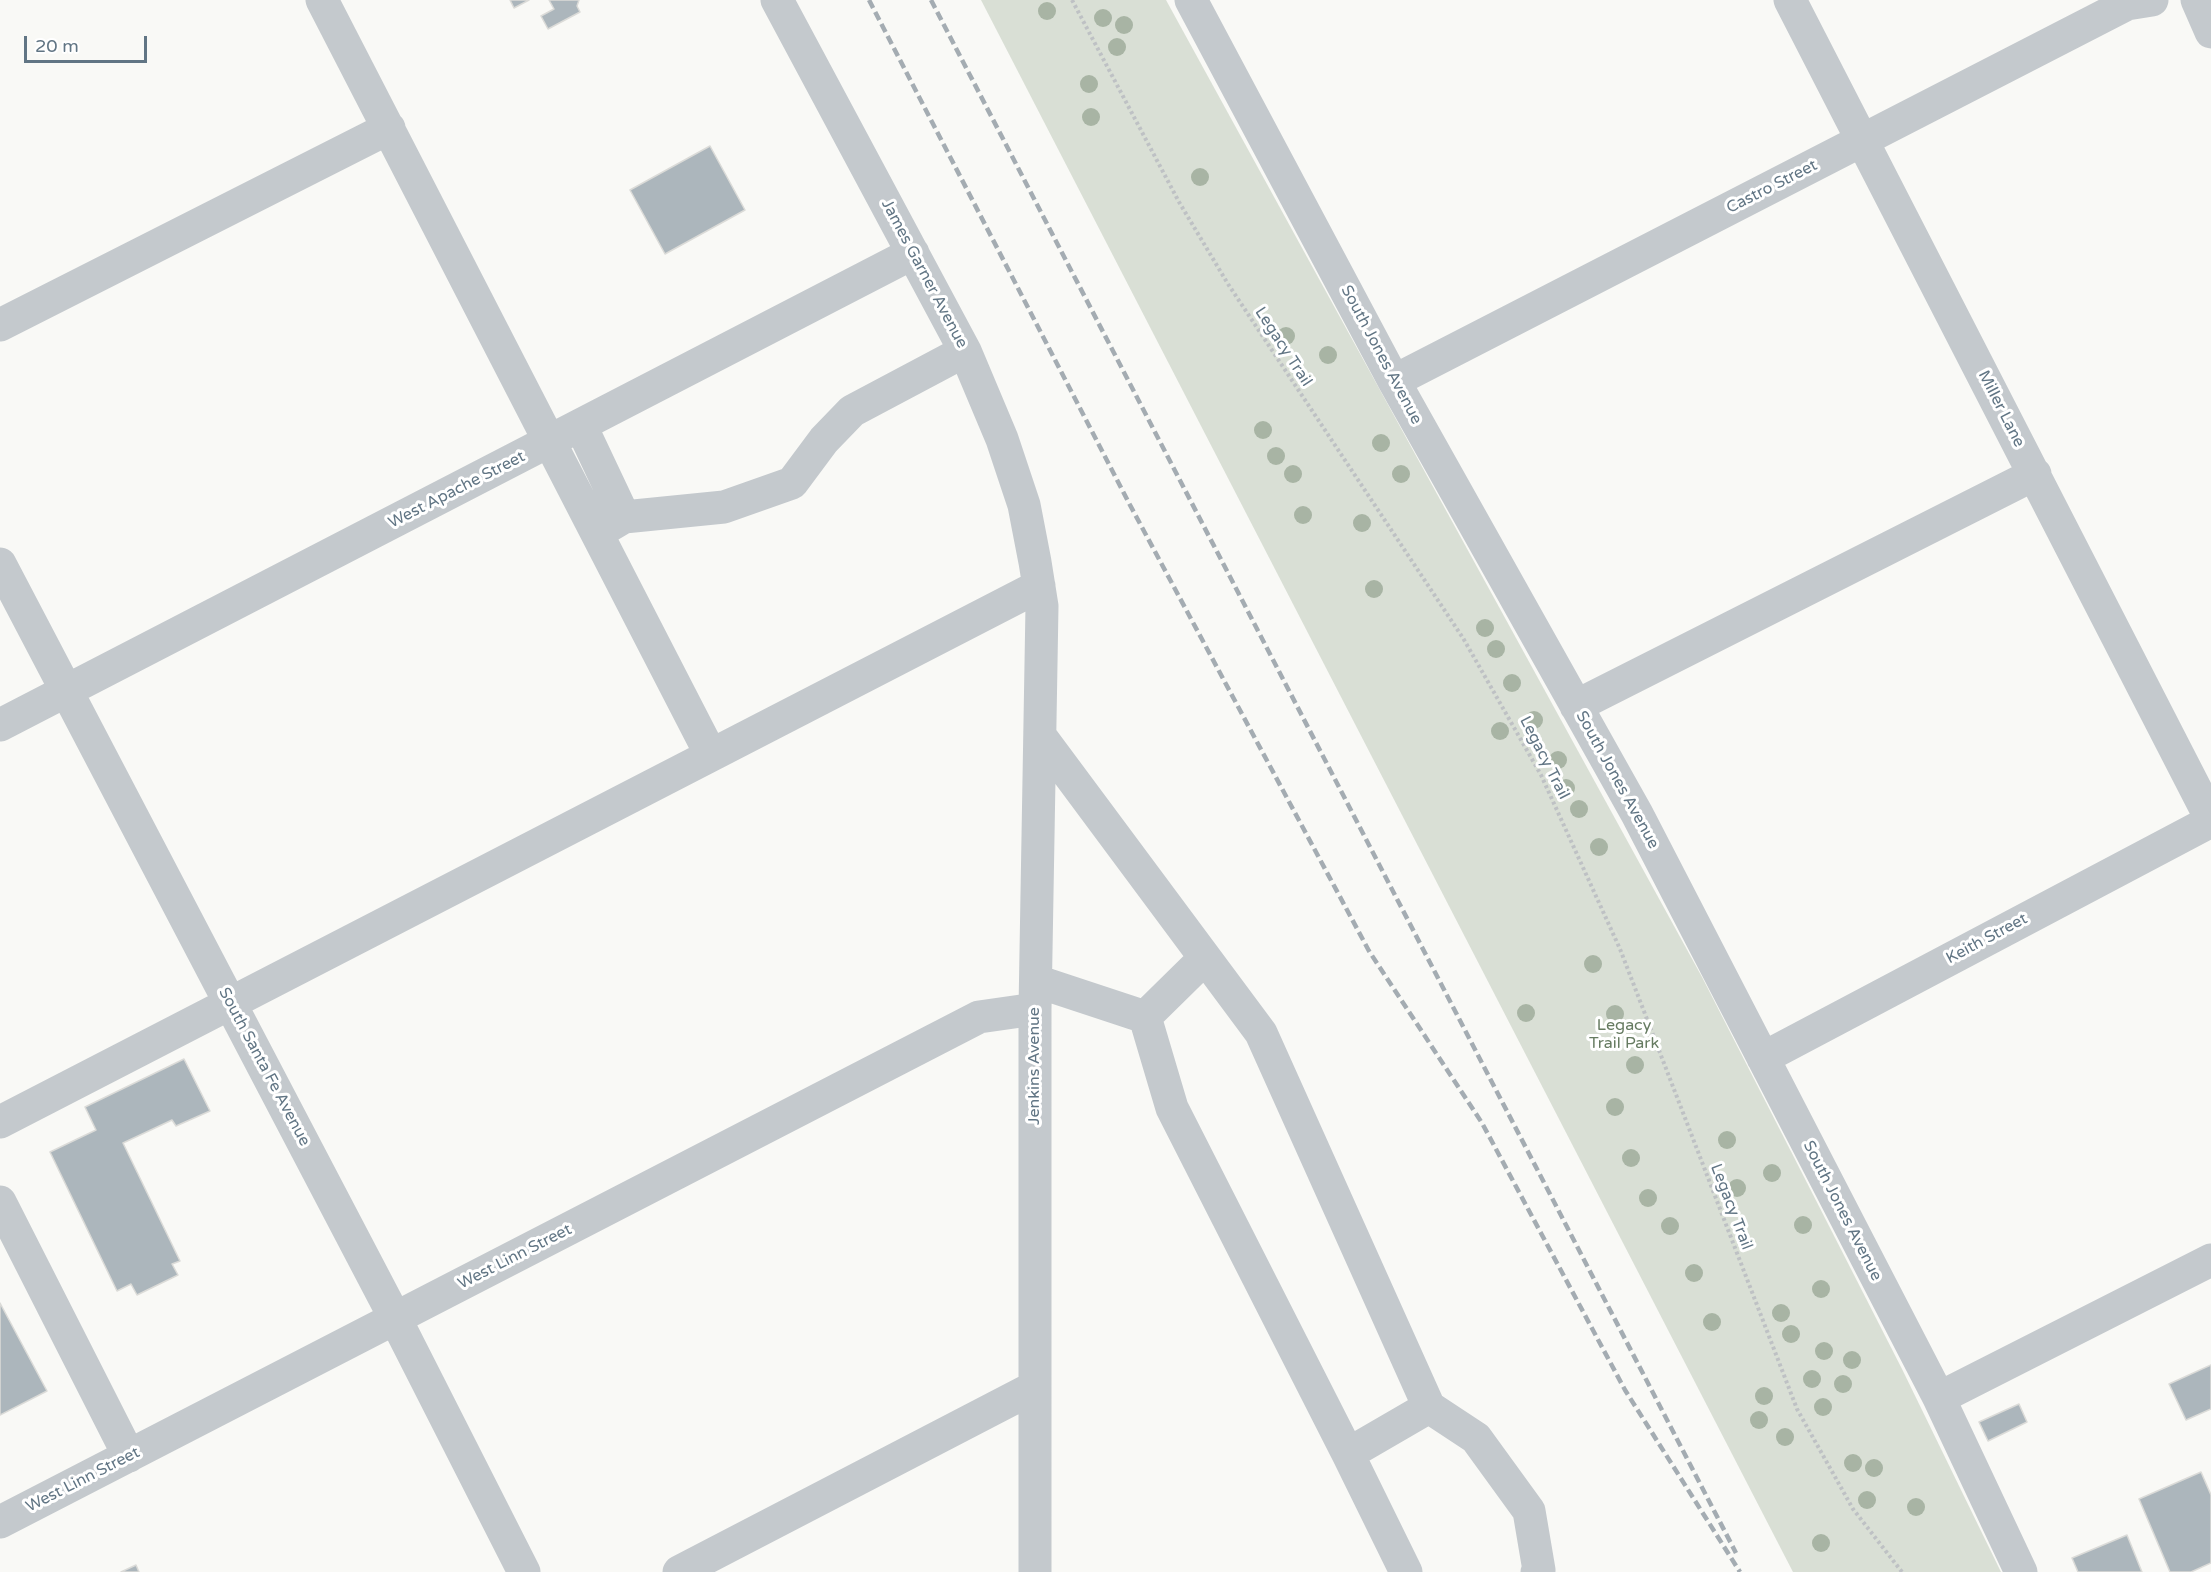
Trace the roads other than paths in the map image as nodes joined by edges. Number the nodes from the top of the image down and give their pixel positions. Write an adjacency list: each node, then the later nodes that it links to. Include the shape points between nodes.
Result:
1 (322, 0): 8 (street)
2 (777, 0): 10 (street, James Garner Avenue)
3 (1191, 0): 13 (street, South Jones Avenue)
4 (1790, 0): 9 (street, Miller Lane)
5 (2152, 0): 9 (street, Castro Street, via 2127,4)
6 (2197, 0): 7 (street)
7 (2211, 32)
8 (388, 128): 11 (street); 15 (street)
9 (1864, 140): 13 (street, Castro Street); 16 (street, Miller Lane)
10 (913, 253): 12 (street, James Garner Avenue); 14 (street, West Apache Street)
11 (0, 325)
12 (965, 351): 17 (street, via 852,411 792,483 724,507); 19 (street, James Garner Avenue, via 1024,505)
13 (1394, 381): 21 (street, South Jones Avenue)
14 (581, 426): 15 (street, West Apache Street); 17 (street)
15 (550, 442): 17 (street); 20 (street, West Apache Street)
16 (2035, 474): 21 (street); 25 (street, Miller Lane)
17 (610, 525): 24 (street)
18 (0, 564): 20 (street, South Santa Fe Avenue)
19 (1037, 574): 23 (street, Jenkins Avenue, via 1042,606); 24 (street)
20 (66, 691): 22 (street, West Apache Street); 28 (street, South Santa Fe Avenue)
21 (1576, 706): 30 (street, South Jones Avenue, via 1637,814)
22 (0, 725)
23 (1041, 737): 26 (street); 27 (street, Jenkins Avenue)
24 (711, 755): 28 (street)
25 (2211, 820): 30 (street, Keith Street)
26 (1206, 958): 29 (street); 37 (street, via 1261,1033)
27 (1036, 995): 29 (street); 34 (street, West Linn Street, via 979,1017); 35 (street, Jenkins Avenue)
28 (230, 1003): 31 (street); 34 (street, South Santa Fe Avenue)
29 (1145, 1017): 38 (street, via 1172,1108)
30 (1763, 1058): 36 (street, South Jones Avenue)
31 (0, 1122)
32 (0, 1202): 39 (street)
33 (2211, 1260): 36 (street)
34 (395, 1318): 39 (street, West Linn Street); 41 (street, South Santa Fe Avenue)
35 (1035, 1387): 42 (street); 43 (street, Jenkins Avenue)
36 (1939, 1398): 46 (street, South Jones Avenue)
37 (1429, 1407): 38 (street); 45 (street, via 1476,1438 1529,1511)
38 (1348, 1454): 44 (street)
39 (129, 1456): 40 (street, West Linn Street)
40 (0, 1522)
41 (524, 1572)
42 (679, 1572)
43 (1035, 1572)
44 (1406, 1572)
45 (1537, 1572)
46 (2021, 1572)

